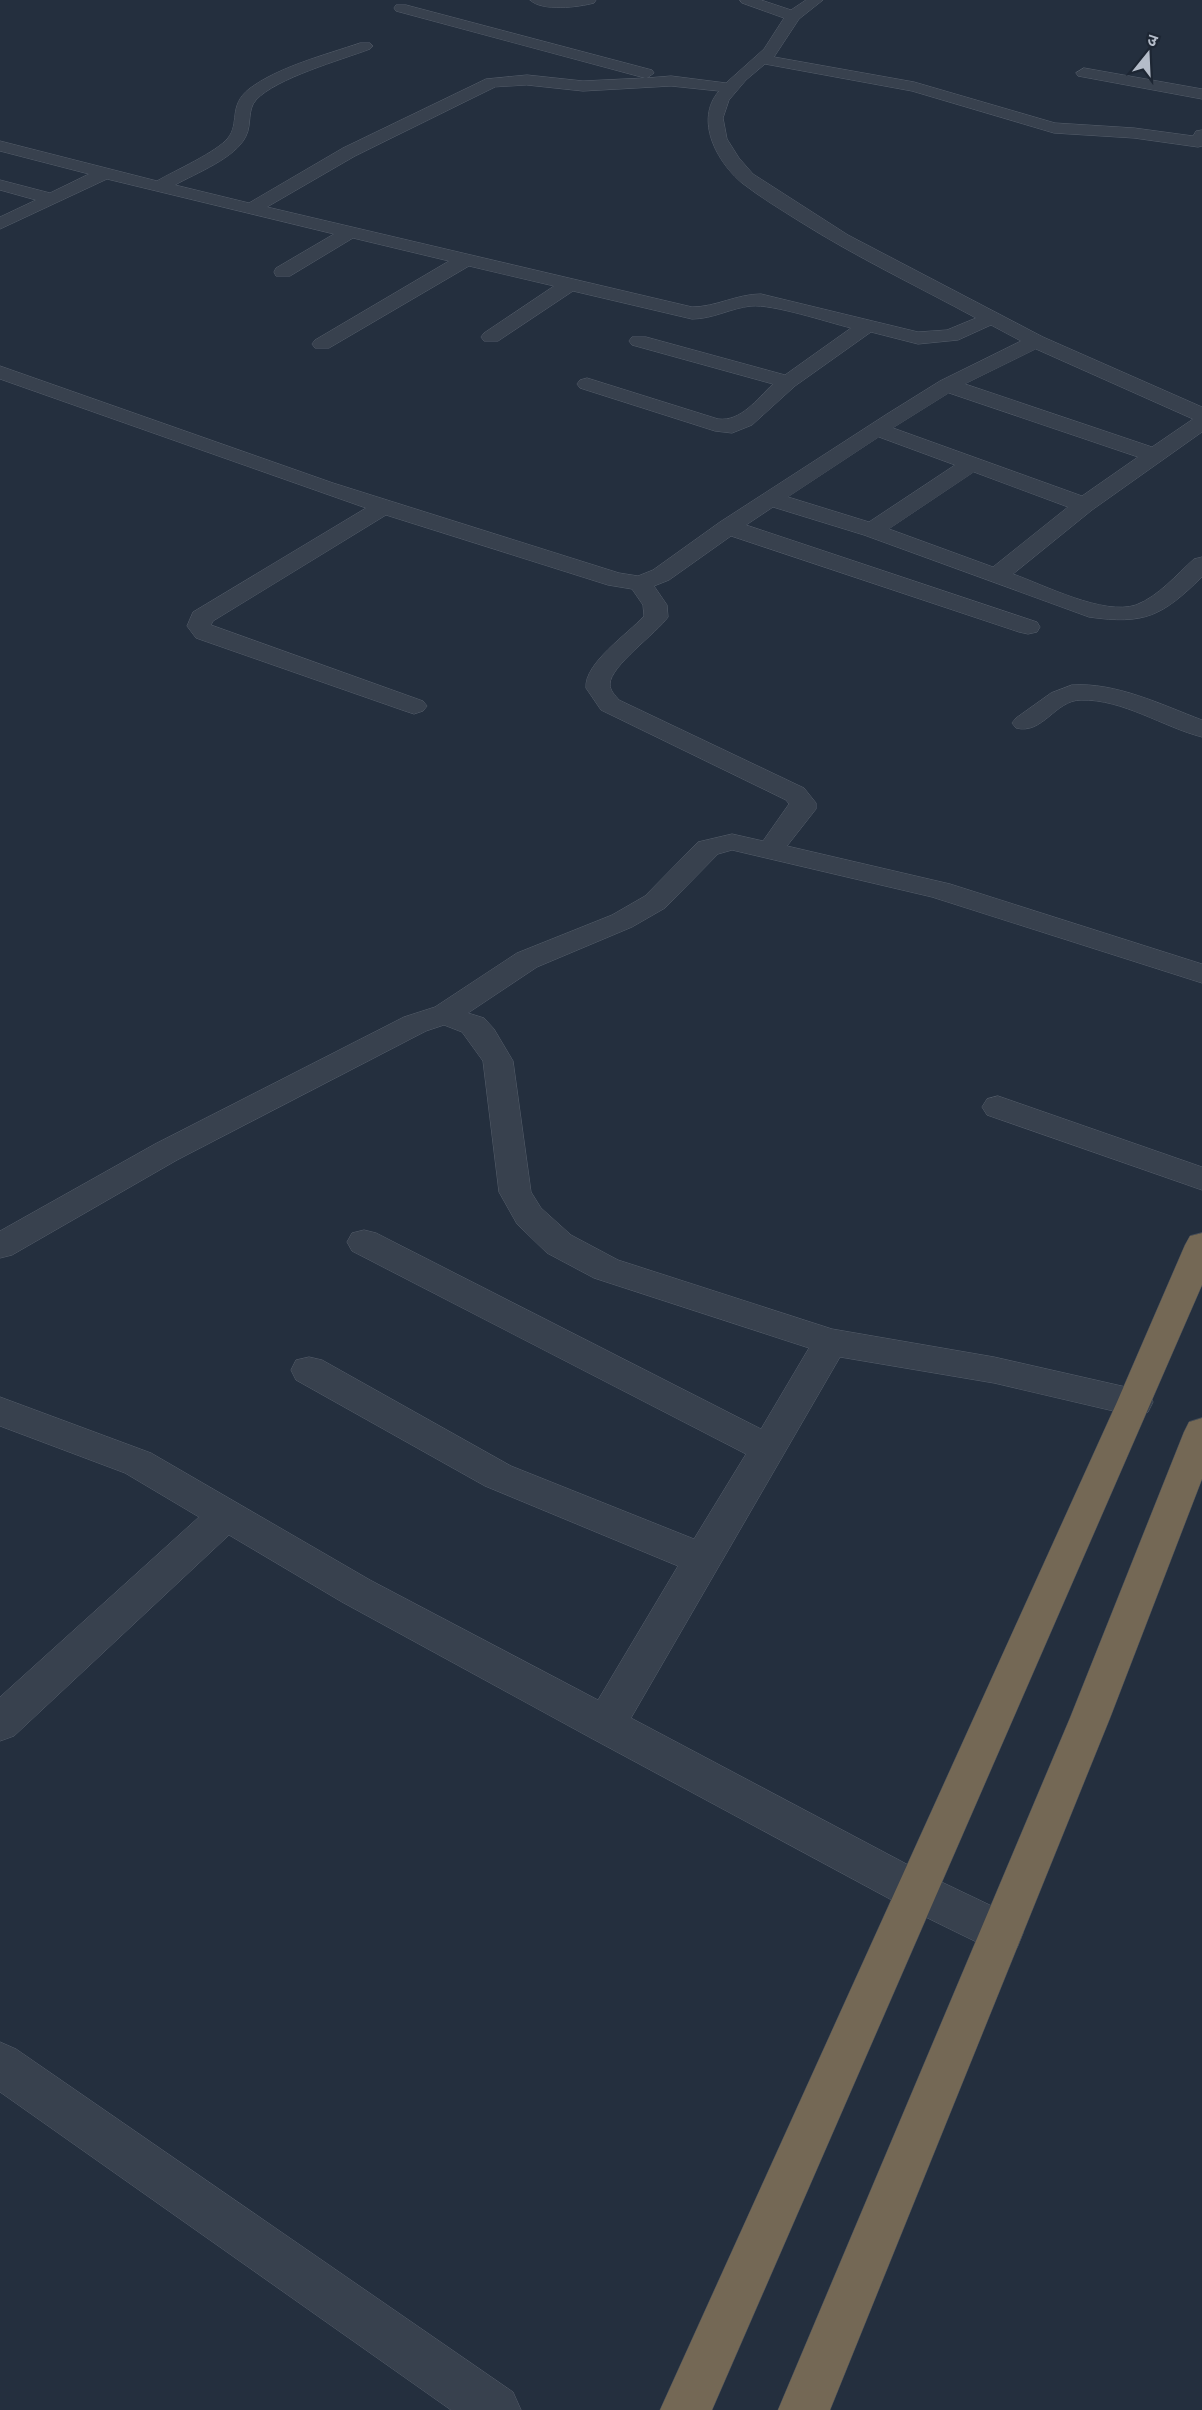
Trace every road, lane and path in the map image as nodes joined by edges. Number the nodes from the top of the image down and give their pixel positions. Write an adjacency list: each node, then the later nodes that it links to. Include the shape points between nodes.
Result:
1 (537, 0): 2 (street, via 574,4)
2 (589, 0)
3 (747, 0): 6 (street)
4 (816, 0): 6 (street)
5 (401, 8): 10 (street)
6 (793, 16): 8 (street)
7 (365, 46): 17 (street, via 266,85 250,96 242,108 236,141)
8 (761, 59): 11 (street); 13 (street, via 914,87 1054,128 1198,142)
9 (1084, 73): 12 (street)
10 (671, 81): 11 (street); 19 (street, via 583,86 527,80 492,82 349,152)
11 (731, 88): 25 (street, via 721,99 715,118 719,139 747,178 841,239)
12 (1202, 94)
13 (1202, 135)
14 (0, 146): 15 (street)
15 (105, 173): 17 (street); 18 (street)
16 (0, 185): 18 (street)
17 (159, 187): 19 (street)
18 (53, 199): 20 (street)
19 (251, 209): 21 (street)
20 (3, 220)
21 (350, 232): 22 (street); 23 (street)
22 (465, 260): 24 (street); 30 (street)
23 (283, 272)
24 (568, 285): 26 (street, via 692,313 716,312 735,302 761,300); 27 (street)
25 (992, 318): 26 (street, via 943,338 906,336); 29 (street)
26 (867, 326): 32 (street)
27 (491, 337)
28 (639, 341): 32 (street)
29 (1036, 341): 34 (street); 35 (street)
30 (322, 344)
31 (0, 372): 41 (street)
32 (788, 382): 33 (street, via 745,420 732,426 715,425)
33 (587, 384)
34 (947, 385): 37 (street); 38 (street)
35 (1202, 415)
36 (1202, 422): 38 (street)
37 (879, 430): 39 (street); 40 (street)
38 (1153, 455): 42 (street)
39 (970, 465): 42 (street); 44 (street)
40 (770, 499): 43 (street); 44 (street)
41 (385, 506): 47 (street, via 616,580); 49 (street, via 202,617 198,626 205,633)
42 (1084, 506): 46 (street)
43 (728, 527): 47 (street, via 661,575); 48 (street)
44 (872, 530): 46 (street)
45 (1202, 564): 46 (street, via 1158,603 1138,612 1119,614 1089,610)
46 (997, 575)
47 (640, 583): 52 (street, via 655,605 656,617 606,666 598,680 600,693 610,705 801,800 802,809)
48 (1028, 627)
49 (414, 706)
50 (1025, 723): 51 (street, via 1070,693 1081,691)
51 (1202, 729)
52 (770, 850): 53 (street, via 940,890); 54 (street, via 732,842 708,848 655,902 622,921 527,960)
53 (1202, 974)
54 (442, 1016): 59 (street, via 415,1024 177,1147); 60 (street, via 473,1025 498,1061 515,1192 529,1216 559,1244 606,1269)
55 (998, 1107): 56 (street)
56 (1202, 1179)
57 (364, 1242): 65 (street)
58 (1202, 1245): 62 (highway)
59 (0, 1246)
60 (831, 1342): 62 (street, via 994,1370); 65 (street)
61 (309, 1370): 67 (street, via 498,1476)
62 (1135, 1402): 70 (highway)
63 (2, 1413): 66 (street, via 138,1463)
64 (1202, 1432): 71 (highway)
65 (768, 1449): 67 (street)
66 (226, 1515): 68 (street); 69 (street, via 356,1591)
67 (702, 1559): 69 (street)
68 (0, 1723)
69 (605, 1725): 70 (street)
70 (916, 1891): 71 (street); 74 (highway)
71 (1002, 1933): 75 (highway)
72 (0, 2065): 73 (street)
73 (495, 2410)
74 (686, 2410)
75 (804, 2410)

